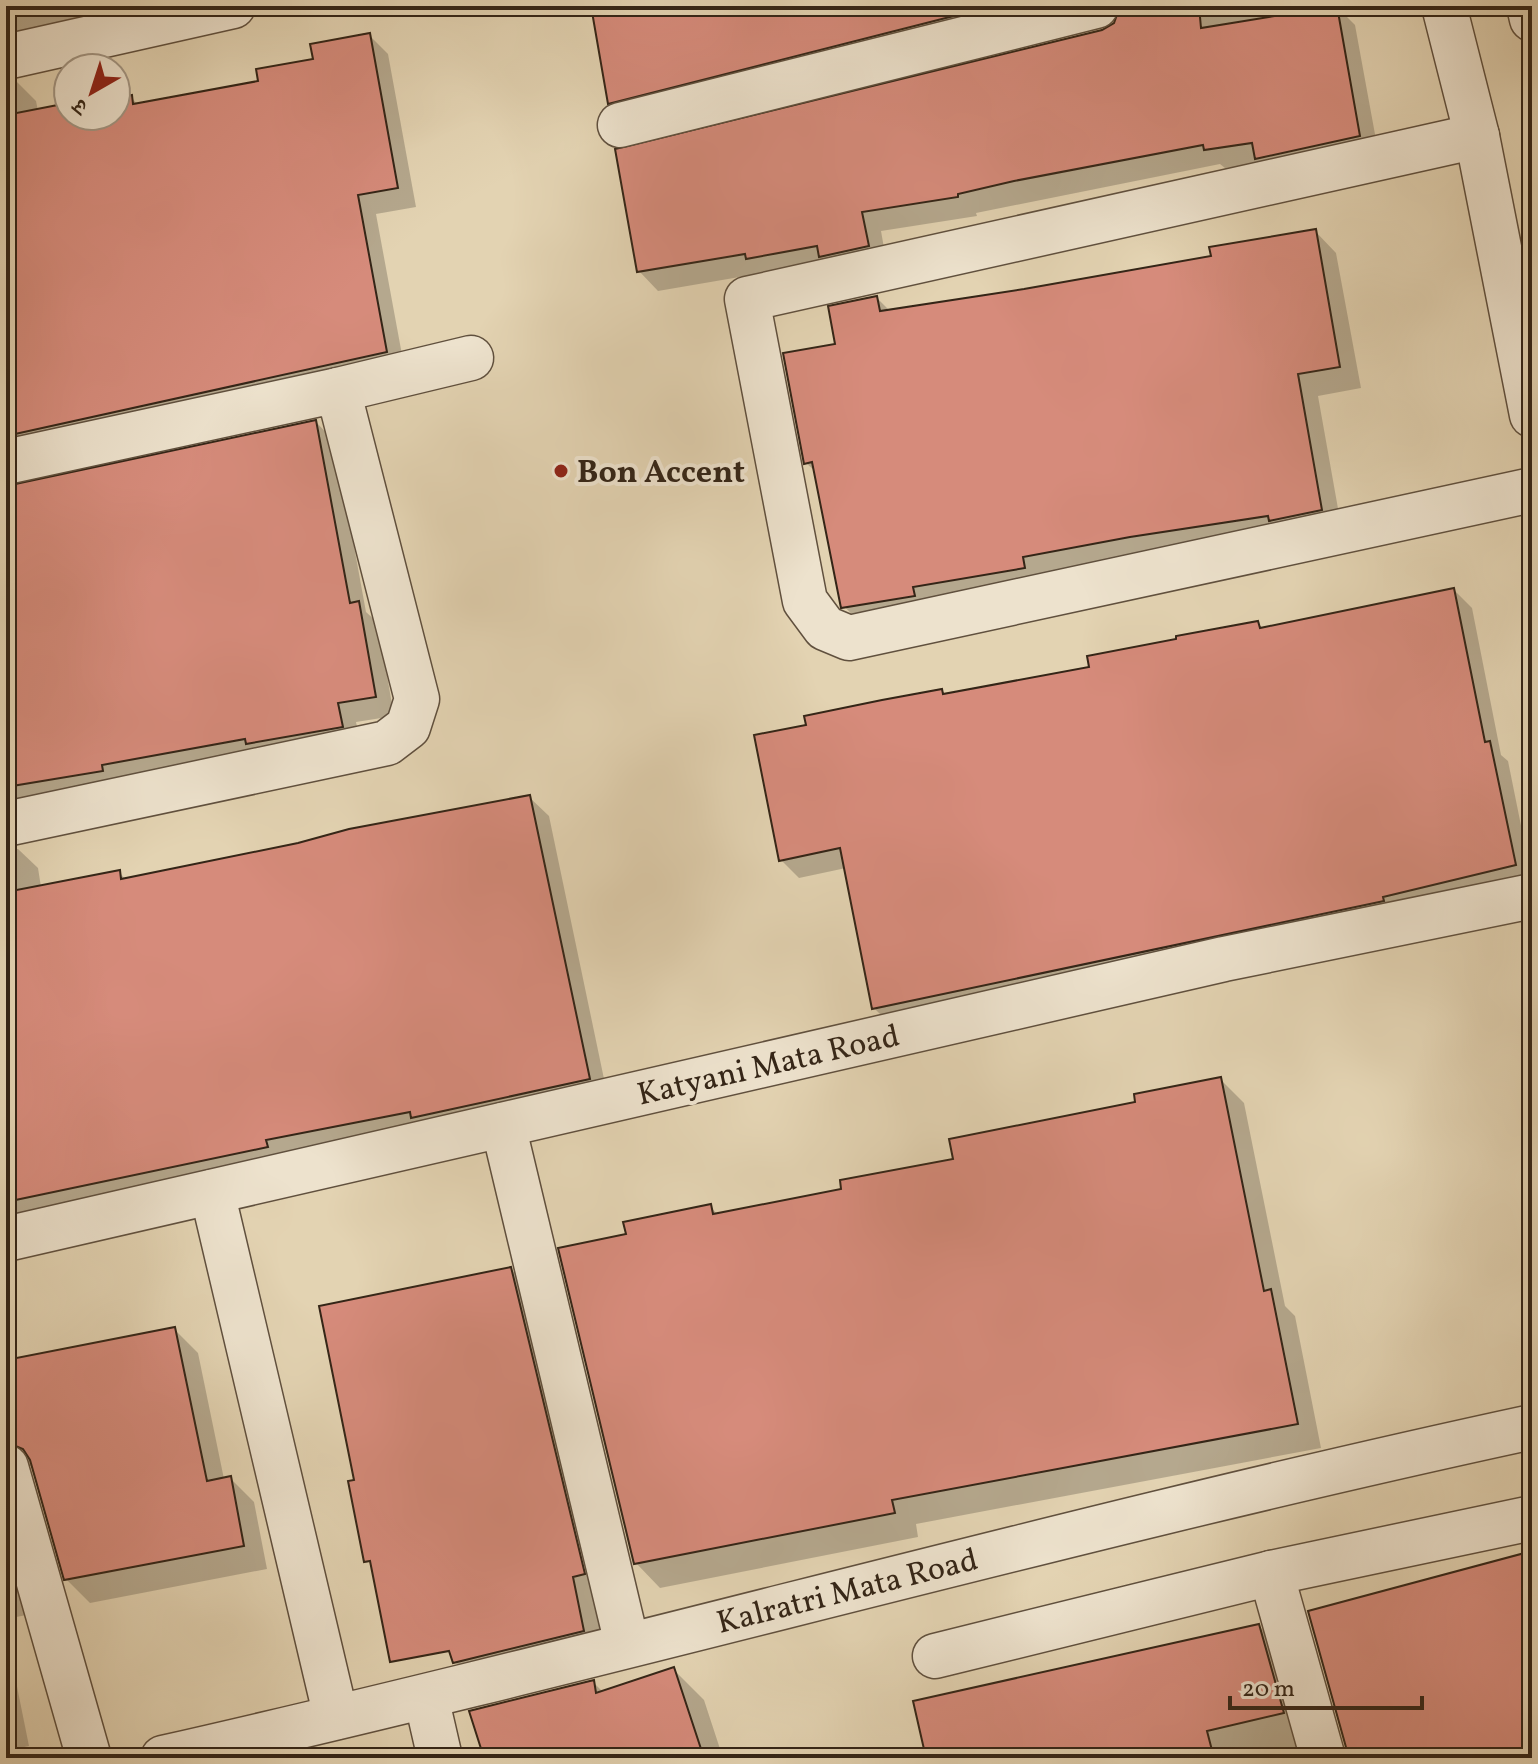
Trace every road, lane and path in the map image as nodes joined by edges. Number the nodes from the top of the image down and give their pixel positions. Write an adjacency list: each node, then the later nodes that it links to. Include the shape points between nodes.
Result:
1 (233, 6): 6 (street)
2 (1096, 6): 7 (street)
3 (1444, 6): 8 (street)
4 (1529, 6): 5 (street)
5 (1532, 19)
6 (6, 57)
7 (620, 125)
8 (1477, 136): 11 (street); 13 (street, via 747,299 805,601 825,628 849,638)
9 (471, 358): 10 (street)
10 (338, 390): 12 (street); 14 (street, via 417,699 408,727 387,743)
11 (1532, 415)
12 (6, 462)
13 (1532, 490)
14 (6, 824)
15 (1532, 896): 16 (street, Katyani Mata Road, via 1224,959)
16 (503, 1125): 17 (street, Katyani Mata Road); 23 (street)
17 (212, 1192): 18 (street, Katyani Mata Road); 26 (street)
18 (6, 1239)
19 (1532, 1427): 23 (street, Kalratri Mata Road, via 1347,1467)
20 (6, 1467): 28 (street)
21 (1532, 1518): 22 (street)
22 (1271, 1573): 24 (street); 30 (street)
23 (627, 1644): 25 (street, Kalratri Mata Road)
24 (935, 1656)
25 (426, 1697): 26 (street, Kalratri Mata Road); 29 (street)
26 (336, 1717): 27 (street, Kalratri Mata Road)
27 (175, 1757)
28 (89, 1758)
29 (440, 1758)
30 (1323, 1758)

